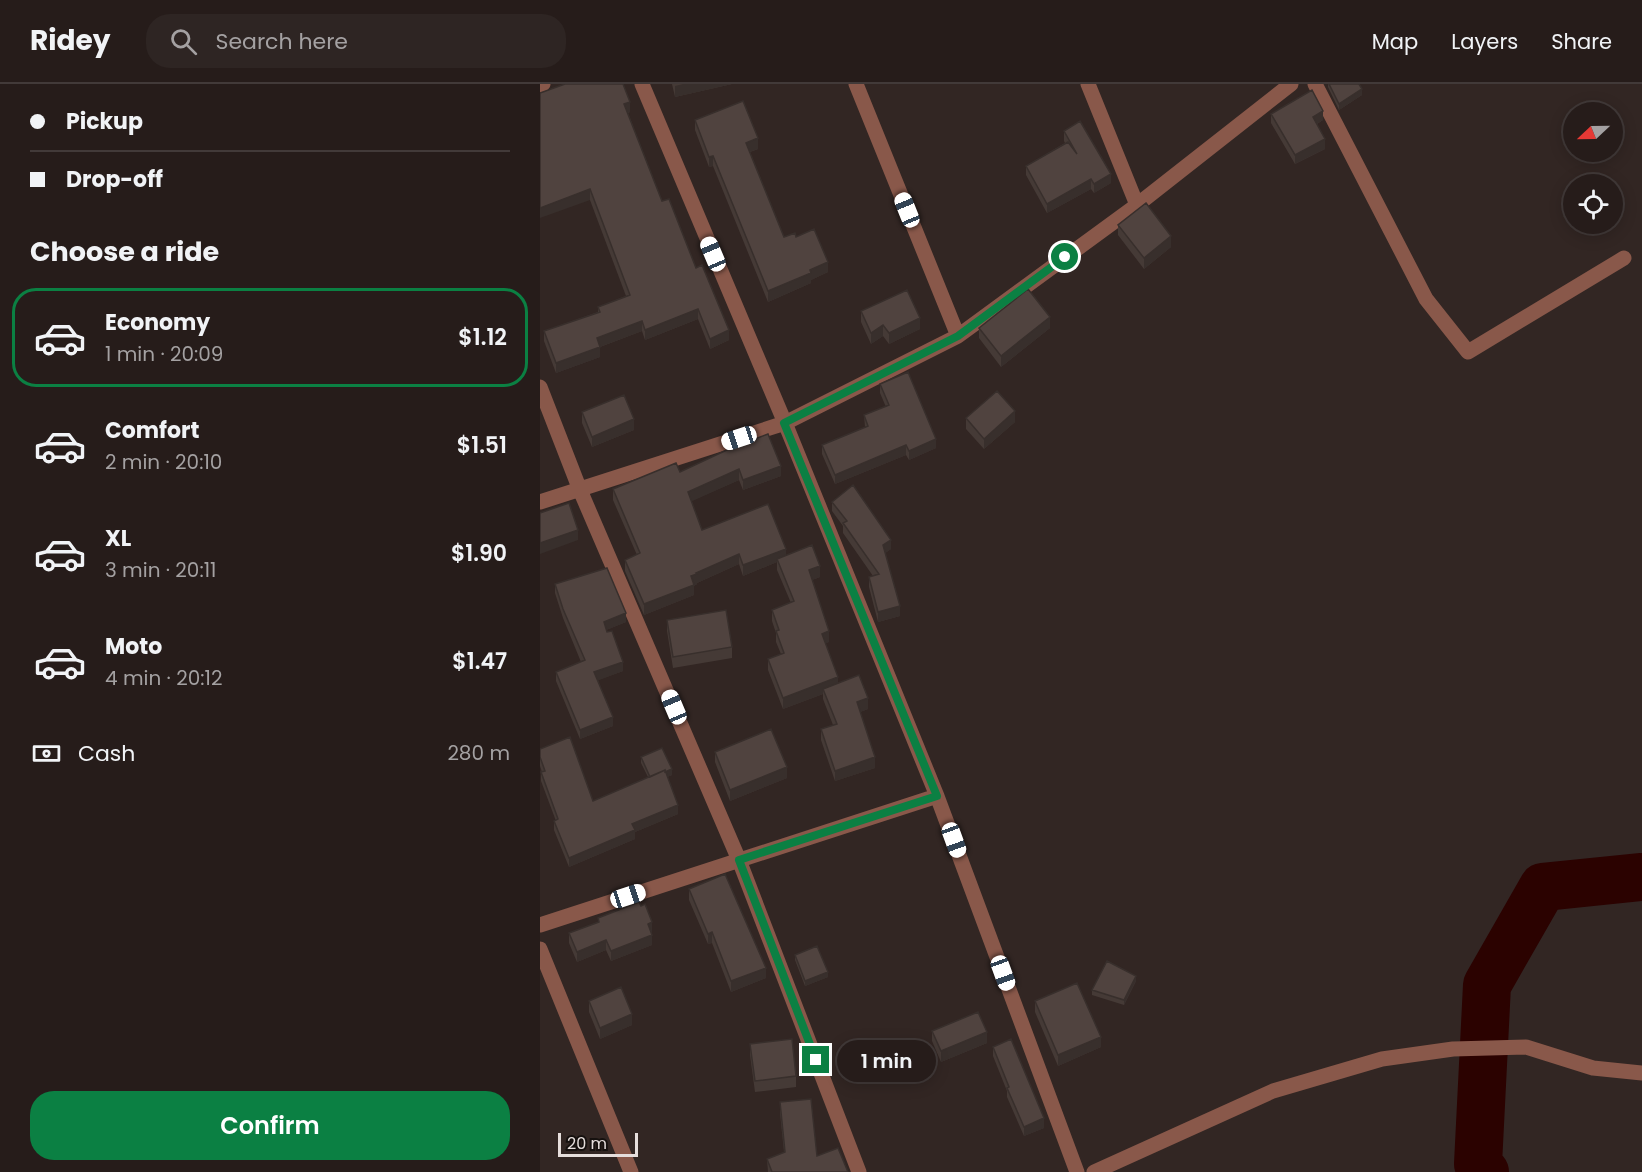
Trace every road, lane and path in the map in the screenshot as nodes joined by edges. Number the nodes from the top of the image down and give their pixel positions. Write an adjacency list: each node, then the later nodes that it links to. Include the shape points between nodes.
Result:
1 (642, 84): 10 (street)
2 (856, 84): 8 (street)
3 (1088, 84): 6 (street)
4 (1291, 84): 6 (street)
5 (1315, 84): 7 (street, via 1426,299 1468,352)
6 (1137, 205): 8 (street)
7 (1624, 258)
8 (958, 336): 10 (street)
9 (540, 387): 11 (street)
10 (784, 423): 11 (street); 13 (street)
11 (580, 490): 12 (street); 14 (street)
12 (540, 502)
13 (937, 796): 14 (street); 20 (street)
14 (739, 860): 15 (street); 19 (street)
15 (540, 925)
16 (540, 948): 18 (street)
17 (1642, 1074): 21 (street, via 1593,1068 1526,1047 1454,1049 1382,1059 1273,1091)
18 (631, 1172)
19 (859, 1172)
20 (1077, 1172)
21 (1094, 1172)

